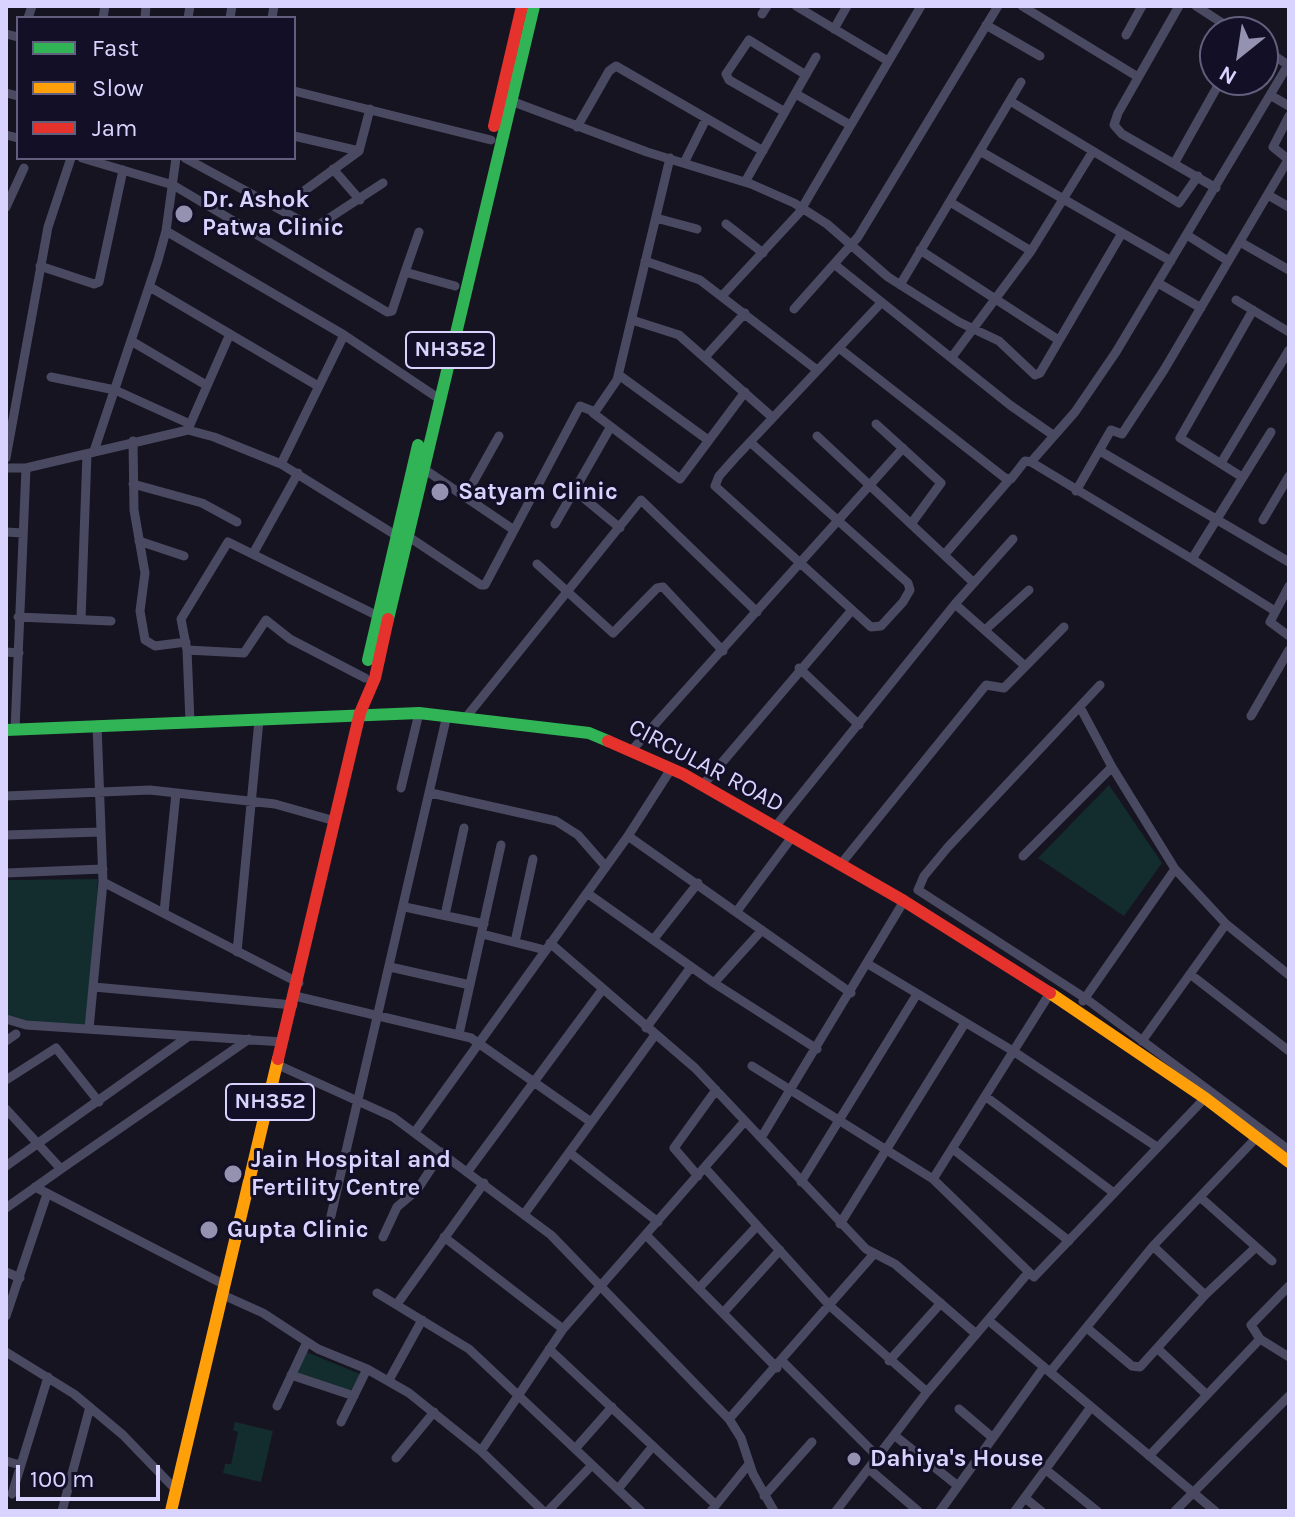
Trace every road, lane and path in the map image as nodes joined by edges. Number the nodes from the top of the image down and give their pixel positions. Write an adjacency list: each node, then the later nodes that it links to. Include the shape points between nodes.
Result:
1 (522, 6): 32 (main road, NH352)
2 (534, 6): 23 (main road, NH352)
3 (796, 6): 11 (street)
4 (847, 6): 11 (street)
5 (921, 6): 15 (street)
6 (998, 6): 10 (street)
7 (1022, 6): 17 (street)
8 (1142, 6): 12 (street)
9 (1179, 6): 17 (street)
10 (986, 25): 13 (street); 70 (street)
11 (834, 29): 15 (street)
12 (1126, 35)
13 (1040, 56)
14 (816, 57): 16 (street)
15 (888, 61): 29 (street)
16 (806, 75): 20 (street); 26 (street, via 749,40 726,74)
17 (1138, 77): 43 (street, via 1115,127)
18 (1021, 82): 24 (street)
19 (296, 91): 25 (street)
20 (796, 94): 26 (street); 29 (street)
21 (1212, 96): 43 (street)
22 (1269, 96): 53 (street)
23 (511, 101): 30 (street); 111 (main road, NH352)
24 (1010, 101): 35 (street); 36 (street)
25 (370, 109): 32 (street); 33 (street)
26 (785, 112): 34 (street)
27 (1289, 116): 42 (street, via 1273,147)
28 (706, 119): 30 (street, via 616,66); 34 (street); 44 (street)
29 (850, 125): 60 (street)
30 (577, 127): 37 (street)
31 (296, 136): 33 (street)
32 (491, 140): 83 (main road, NH352)
33 (359, 151): 46 (street)
34 (763, 151): 49 (street)
35 (980, 151): 56 (street); 58 (street)
36 (1093, 151): 48 (street, via 1179,203); 56 (street)
37 (670, 158): 44 (street); 62 (street)
38 (70, 160): 78 (street)
39 (89, 160): 47 (street)
40 (176, 160): 52 (street)
41 (189, 160): 57 (street, via 314,228)
42 (1289, 160): 55 (street)
43 (1175, 162): 48 (street)
44 (684, 163): 49 (street)
45 (24, 168): 50 (street)
46 (333, 169): 54 (street); 57 (street)
47 (123, 170): 52 (street); 78 (street, via 99,282)
48 (1198, 176): 53 (street)
49 (745, 182): 60 (street)
50 (11, 183): 59 (street)
51 (383, 183): 57 (street)
52 (173, 185): 65 (street); 80 (street, via 387,312 392,311)
53 (1216, 188): 68 (street)
54 (304, 191)
55 (1268, 195): 61 (street); 69 (street)
56 (1064, 197): 67 (street); 72 (street)
57 (360, 200)
58 (950, 202): 71 (street); 72 (street)
59 (6, 207)
60 (802, 207): 70 (street); 73 (street)
61 (1289, 207)
62 (656, 218): 64 (street); 74 (street)
63 (726, 224): 73 (street)
64 (697, 229)
65 (166, 231): 84 (street); 96 (street)
66 (419, 232): 80 (street)
67 (1122, 233): 75 (street); 98 (street)
68 (1187, 235): 75 (street); 76 (street)
69 (1240, 242): 76 (street); 79 (street)
70 (851, 247): 77 (street); 82 (street)
71 (920, 250): 82 (street); 86 (street)
72 (1031, 251): 86 (street)
73 (763, 253): 85 (street)
74 (645, 261): 85 (street, via 692,276); 93 (street)
75 (1171, 261): 81 (street)
76 (1228, 261): 89 (street)
77 (834, 264): 88 (street); 90 (street)
78 (40, 266): 127 (street)
79 (1289, 270)
80 (405, 272): 83 (street)
81 (1158, 283): 89 (street); 118 (street, via 1088,394)
82 (900, 285): 94 (street)
83 (455, 286): 111 (main road, NH352)
84 (150, 287): 97 (street); 99 (street)
85 (722, 296): 92 (street)
86 (996, 300): 94 (street); 98 (street)
87 (1236, 300): 91 (street)
88 (881, 303): 100 (street); 103 (street)
89 (1201, 308): 125 (street, via 1126,429 1121,435 1111,430)
90 (794, 309)
91 (1253, 310): 95 (street); 129 (street, via 1180,436)
92 (745, 313): 102 (street); 104 (street)
93 (632, 320): 102 (street, via 673,331); 105 (street)
94 (976, 328): 98 (street, via 1036,375); 103 (street)
95 (1289, 332)
96 (344, 335): 108 (street); 111 (street)
97 (229, 336): 107 (street); 108 (street)
98 (1057, 339)
99 (133, 342): 107 (street); 109 (street)
100 (839, 348): 104 (street); 137 (street)
101 (1289, 350): 129 (street)
102 (706, 356): 110 (street)
103 (952, 357): 118 (street)
104 (817, 370): 113 (street)
105 (619, 375): 112 (street); 121 (street)
106 (51, 377): 109 (street)
107 (206, 385): 115 (street)
108 (318, 386): 130 (street)
109 (115, 390): 115 (street); 126 (street)
110 (745, 392): 113 (street); 121 (street)
111 (434, 396): 133 (main road, NH352); 154 (main road, NH352)
112 (593, 413): 116 (street); 151 (street, via 580,406)
113 (772, 417): 123 (street)
114 (876, 424): 124 (street)
115 (189, 427): 122 (street); 130 (street)
116 (610, 428): 121 (street, via 680,479); 140 (street)
117 (1271, 432): 136 (street)
118 (1053, 435): 128 (street)
119 (499, 436): 143 (street)
120 (817, 436): 139 (street)
121 (708, 440)
122 (133, 441): 126 (street); 138 (street)
123 (750, 442): 148 (street); 163 (street, via 719,476 716,489)
124 (903, 448): 139 (street); 149 (street, via 941,486)
125 (1100, 451): 142 (street); 144 (street)
126 (90, 453): 132 (street); 176 (street)
127 (6, 458)
128 (1031, 462): 137 (street, via 1025,461); 142 (street)
129 (1221, 463): 136 (street)
130 (281, 464): 134 (street)
131 (6, 468): 132 (street)
132 (26, 468): 153 (street)
133 (424, 469): 143 (street); 154 (main road, NH352)
134 (298, 473): 154 (street); 157 (street)
135 (1289, 476): 141 (street)
136 (1242, 477): 144 (street)
137 (1009, 480): 158 (street)
138 (133, 484): 146 (street, via 202,503); 156 (street)
139 (871, 487): 148 (street); 149 (street)
140 (574, 490): 147 (street); 150 (street)
141 (1286, 490): 145 (street)
142 (1076, 491): 160 (street)
143 (466, 495): 151 (street)
144 (1216, 519): 160 (street); 161 (street)
145 (1263, 520)
146 (237, 522)
147 (555, 524)
148 (838, 524): 163 (street); 171 (street, via 910,588 878,627)
149 (911, 524): 158 (street)
150 (620, 528): 167 (street); 173 (street, via 644,500)
151 (514, 530): 154 (street, via 483,586)
152 (6, 532): 153 (street)
153 (23, 533): 169 (street)
154 (403, 536): 174 (main road, NH352); 190 (main road, NH352, via 375,678)
155 (1013, 539): 164 (street)
156 (139, 541): 159 (street); 181 (street, via 145,569 140,611 145,640 155,646)
157 (254, 552): 174 (street); 181 (street, via 235,543 225,545 182,615)
158 (945, 554): 164 (street)
159 (184, 556)
160 (1192, 559): 172 (street)
161 (1289, 562)
162 (537, 564): 167 (street)
163 (800, 565): 171 (street); 173 (street)
164 (974, 583): 170 (street)
165 (1289, 586): 172 (street)
166 (1029, 590): 179 (street)
167 (570, 591): 183 (street, via 613,633 663,587); 195 (street)
168 (6, 595): 169 (street)
169 (20, 596): 175 (street)
170 (955, 604): 179 (street); 200 (street)
171 (852, 610): 187 (street)
172 (1275, 611): 180 (street, via 1271,625)
173 (757, 612): 183 (street)
174 (378, 616): 188 (main road, NH352)
175 (18, 617): 176 (street); 185 (street)
176 (81, 619): 177 (street)
177 (111, 621)
178 (1064, 627): 186 (street)
179 (985, 630): 186 (street)
180 (1289, 636)
181 (187, 646): 188 (street, via 244,653 266,620 290,639); 198 (street)
182 (1289, 650): 196 (street)
183 (723, 651): 202 (street)
184 (6, 652): 185 (street)
185 (19, 653): 201 (street)
186 (1024, 665): 222 (street, via 1002,689 988,684 983,688)
187 (799, 668): 200 (street); 205 (street)
188 (365, 678): 190 (main road, NH352)
189 (1100, 685): 191 (street)
190 (366, 693): 192 (main road, NH352)
191 (1080, 707): 203 (street); 255 (street, via 956,837 917,888 921,896)
192 (360, 713): 193 (main road, CIRCULAR ROAD); 197 (main road, CIRCULAR ROAD); 212 (main road, NH352)
193 (419, 713): 194 (main road, CIRCULAR ROAD); 206 (street)
194 (447, 715): 195 (main road, CIRCULAR ROAD); 209 (street)
195 (467, 716): 202 (main road, CIRCULAR ROAD, via 577,730)
196 (1251, 716)
197 (259, 720): 198 (main road, CIRCULAR ROAD); 211 (street)
198 (190, 722): 199 (main road, CIRCULAR ROAD)
199 (97, 725): 201 (main road, CIRCULAR ROAD); 207 (street)
200 (859, 725): 213 (street)
201 (10, 730)
202 (632, 750): 204 (main road, CIRCULAR ROAD)
203 (1112, 767): 220 (street); 225 (street)
204 (671, 769): 205 (main road, CIRCULAR ROAD); 217 (street)
205 (702, 786): 213 (main road, CIRCULAR ROAD)
206 (401, 788)
207 (100, 792): 208 (street); 210 (street); 215 (street)
208 (176, 793): 211 (street); 233 (street)
209 (431, 793): 223 (street, via 556,821 578,835); 231 (street)
210 (6, 796)
211 (253, 801): 212 (street); 241 (street)
212 (335, 821): 247 (main road, NH352)
213 (775, 827): 218 (main road, CIRCULAR ROAD)
214 (464, 828): 234 (street)
215 (100, 832): 216 (street); 224 (street)
216 (6, 835)
217 (628, 836): 223 (street); 228 (street)
218 (792, 837): 222 (main road, CIRCULAR ROAD); 232 (street)
219 (501, 845): 236 (street)
220 (1023, 856)
221 (533, 859): 239 (street)
222 (840, 865): 230 (main road, CIRCULAR ROAD)
223 (606, 867): 229 (street)
224 (103, 869): 226 (street); 227 (street)
225 (1175, 869): 235 (street); 255 (street)
226 (6, 873)
227 (103, 882): 233 (street); 250 (street)
228 (698, 883): 232 (street); 238 (street)
229 (587, 893): 238 (street); 240 (street)
230 (904, 901): 242 (street); 253 (main road, CIRCULAR ROAD)
231 (405, 907): 234 (street); 243 (street)
232 (737, 911): 237 (street)
233 (164, 912): 241 (street)
234 (445, 915): 236 (street)
235 (1226, 924): 245 (street); 246 (street)
236 (483, 929): 239 (street); 249 (street)
237 (762, 930): 248 (street); 252 (street)
238 (653, 940): 244 (street)
239 (515, 942): 240 (street)
240 (548, 946): 251 (street); 271 (street)
241 (237, 952): 247 (street)
242 (868, 964): 252 (street); 254 (street)
243 (390, 967): 249 (street); 258 (street)
244 (691, 967): 248 (street); 261 (street)
245 (1190, 974): 269 (street); 274 (street)
246 (1289, 975)
247 (299, 983): 256 (main road, NH352)
248 (714, 983): 272 (street)
249 (470, 985): 264 (street)
250 (94, 987): 256 (street); 262 (street)
251 (602, 990): 261 (street); 278 (street)
252 (851, 993): 272 (street)
253 (1050, 993): 257 (main road, CIRCULAR ROAD); 273 (street)
254 (917, 994): 260 (street); 286 (street)
255 (1085, 998): 257 (street); 269 (street)
256 (294, 1001): 258 (street); 270 (main road, NH352)
257 (1077, 1010): 282 (main road, CIRCULAR ROAD)
258 (378, 1016): 264 (street); 283 (street)
259 (6, 1019): 262 (street)
260 (965, 1023): 273 (street); 294 (street)
261 (646, 1028): 265 (street)
262 (89, 1029): 266 (street)
263 (16, 1034): 268 (street)
264 (459, 1034): 271 (street)
265 (655, 1035): 279 (street); 288 (street)
266 (189, 1036): 267 (street); 284 (street)
267 (250, 1038): 270 (street); 301 (street)
268 (6, 1041)
269 (1142, 1041): 296 (street)
270 (283, 1042): 275 (main road, NH352)
271 (480, 1042): 278 (street); 289 (street)
272 (817, 1049): 280 (street)
273 (1013, 1051): 281 (street); 293 (street)
274 (1289, 1051)
275 (278, 1065): 283 (street); 332 (main road, NH352)
276 (752, 1066): 280 (street)
277 (6, 1080): 284 (street, via 56,1048)
278 (534, 1083): 288 (street); 302 (street)
279 (716, 1090): 287 (street); 303 (street, via 674,1148)
280 (791, 1090): 286 (street); 291 (street)
281 (985, 1096): 295 (street); 308 (street)
282 (1205, 1098): 290 (main road, CIRCULAR ROAD); 293 (street)
283 (357, 1100): 289 (street); 313 (street)
284 (99, 1102): 292 (street)
285 (6, 1109): 292 (street)
286 (840, 1120): 294 (street); 305 (street)
287 (745, 1121): 291 (street); 303 (street)
288 (591, 1122): 298 (street)
289 (415, 1132): 297 (street)
290 (1257, 1137): 299 (main road, CIRCULAR ROAD); 310 (street)
291 (761, 1138): 305 (street)
292 (39, 1143): 300 (street); 301 (street)
293 (1157, 1147): 308 (street)
294 (887, 1149): 304 (street); 315 (street)
295 (953, 1149): 304 (street); 320 (street)
296 (1289, 1150)
297 (442, 1152): 302 (street); 318 (street, via 417,1190 397,1207)
298 (570, 1153): 312 (street); 314 (street)
299 (1289, 1162)
300 (6, 1166)
301 (61, 1169): 307 (street)
302 (468, 1171): 306 (street)
303 (701, 1172): 314 (street); 316 (street)
304 (933, 1179): 327 (street)
305 (801, 1182): 315 (street)
306 (484, 1183): 312 (street); 319 (street)
307 (35, 1187): 309 (street); 311 (street)
308 (1114, 1193): 320 (street)
309 (47, 1194): 328 (street); 332 (street)
310 (1200, 1197): 321 (street); 322 (street)
311 (6, 1208)
312 (525, 1213): 329 (street)
313 (331, 1216)
314 (658, 1222): 317 (street)
315 (840, 1224): 324 (street)
316 (757, 1226): 323 (street); 331 (street)
317 (646, 1235): 329 (street); 331 (street)
318 (383, 1237)
319 (444, 1237): 336 (street); 343 (street)
320 (1069, 1241): 327 (street, via 1036,1277)
321 (1153, 1246): 334 (street); 342 (street)
322 (1256, 1247): 325 (street); 334 (street)
323 (780, 1250): 337 (street); 338 (street)
324 (873, 1255): 335 (street, via 895,1264); 337 (street)
325 (1272, 1261)
326 (6, 1272): 328 (street)
327 (1028, 1273): 341 (street)
328 (20, 1278): 339 (street)
329 (601, 1286): 343 (street); 369 (street)
330 (1289, 1286): 345 (street, via 1251,1325)
331 (699, 1288): 338 (street)
332 (224, 1290): 346 (street); 388 (main road, NH352)
333 (377, 1293): 336 (street)
334 (1205, 1295): 347 (street)
335 (941, 1303): 344 (street); 351 (street)
336 (397, 1304): 340 (street)
337 (830, 1306): 351 (street); 352 (street)
338 (723, 1313): 352 (street)
339 (6, 1316)
340 (422, 1320): 357 (street); 359 (street, via 469,1349)
341 (988, 1320): 344 (street); 354 (street)
342 (1087, 1328): 347 (street, via 1136,1368); 354 (street)
343 (563, 1329): 348 (street)
344 (975, 1333): 358 (street)
345 (1260, 1339): 350 (street); 360 (street)
346 (307, 1342): 353 (street); 355 (street)
347 (1157, 1348): 360 (street)
348 (549, 1349): 359 (street); 365 (street)
349 (6, 1352): 356 (street)
350 (1289, 1357)
351 (889, 1361): 358 (street)
352 (780, 1365): 369 (street); 378 (street)
353 (367, 1369): 357 (street); 361 (street)
354 (1047, 1369): 366 (street); 372 (street)
355 (291, 1375): 361 (street); 363 (street)
356 (48, 1377): 364 (street); 382 (street)
357 (389, 1380): 368 (street)
358 (927, 1392): 371 (street)
359 (518, 1394): 375 (street); 376 (street)
360 (1207, 1395): 377 (street)
361 (354, 1396): 370 (street)
362 (1289, 1396): 389 (street)
363 (277, 1406)
364 (90, 1407): 388 (street); 394 (street)
365 (612, 1407): 374 (street); 375 (street)
366 (1091, 1407): 377 (street); 385 (street)
367 (959, 1409): 372 (street)
368 (434, 1412): 376 (street); 379 (street)
369 (729, 1419): 381 (street)
370 (341, 1422)
371 (894, 1435): 378 (street); 386 (street)
372 (993, 1438): 386 (street)
373 (812, 1442): 391 (street)
374 (653, 1446): 387 (street); 393 (street)
375 (575, 1449): 383 (street)
376 (481, 1451): 396 (street)
377 (1149, 1456): 389 (street)
378 (878, 1457): 384 (street)
379 (396, 1458)
380 (6, 1461): 382 (street)
381 (749, 1464): 391 (street); 393 (street)
382 (20, 1465): 390 (street)
383 (592, 1465): 387 (street); 396 (street)
384 (869, 1469): 399 (street); 400 (street)
385 (1045, 1469): 392 (street); 404 (street)
386 (958, 1486): 401 (street)
387 (618, 1489): 397 (street)
388 (176, 1490): 395 (main road, NH352)
389 (1192, 1492): 405 (street); 406 (street)
390 (12, 1494)
391 (764, 1496): 398 (street)
392 (1025, 1498): 402 (street); 403 (street)
393 (713, 1508)
394 (62, 1511)
395 (171, 1511)
396 (546, 1511)
397 (641, 1511)
398 (774, 1511)
399 (836, 1511)
400 (918, 1511)
401 (940, 1511)
402 (1015, 1511)
403 (1041, 1511)
404 (1097, 1511)
405 (1175, 1511)
406 (1215, 1511)

